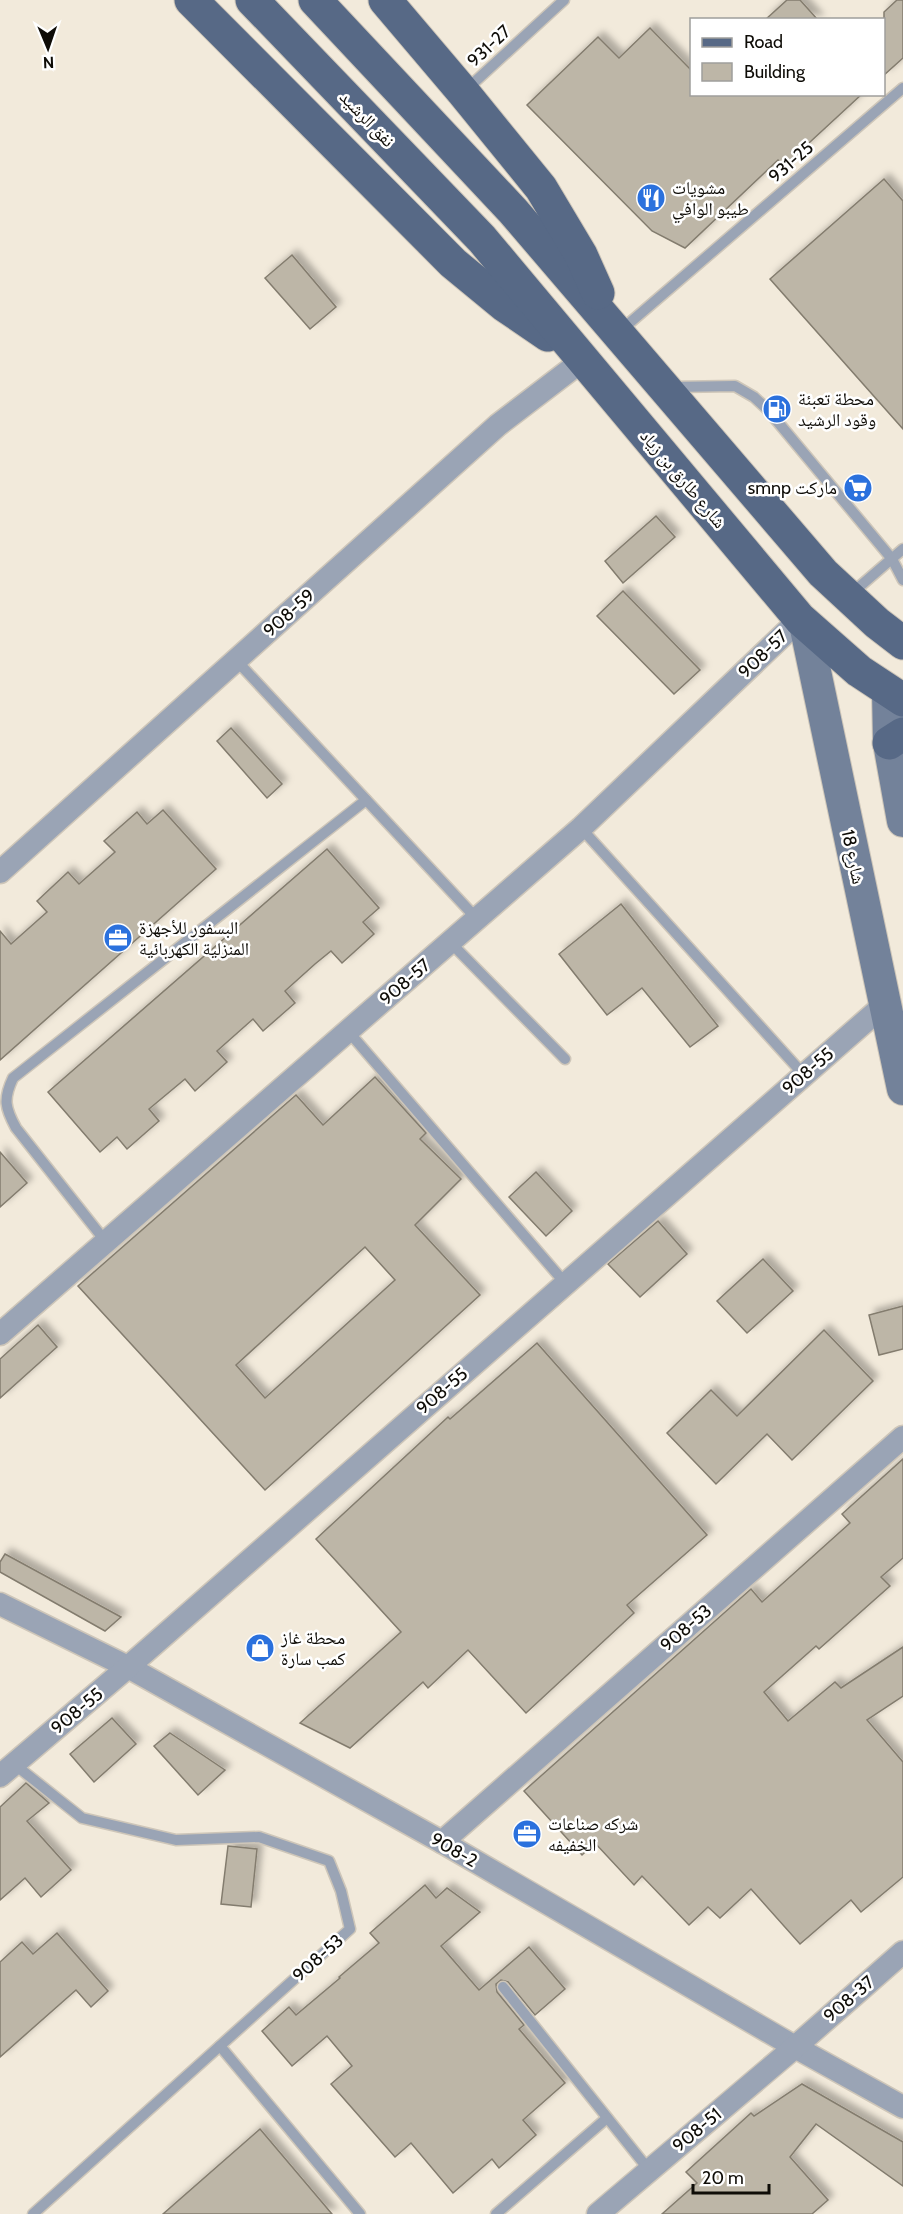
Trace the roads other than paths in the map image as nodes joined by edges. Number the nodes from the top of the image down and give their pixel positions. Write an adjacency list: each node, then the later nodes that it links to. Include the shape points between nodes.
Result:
1 (191, 0): 10 (main road, via 453,263 504,305)
2 (252, 0): 8 (main road, نفق الرشيد)
3 (315, 0): 9 (main road, via 513,211)
4 (385, 0): 7 (main road)
5 (564, 0): 7 (lane, 931-27)
6 (903, 88): 9 (lane, 931-25)
7 (464, 92): 9 (main road, via 541,188 581,255)
8 (482, 238): 10 (main road, شارع طارق بن زياد)
9 (616, 330): 11 (main road)
10 (581, 358): 16 (main road, شارع طارق بن زياد); 18 (street, 908-59, via 498,425)
11 (664, 387): 13 (lane, via 735,386 754,397); 15 (main road)
12 (903, 549): 13 (lane)
13 (891, 559): 14 (lane); 15 (lane)
14 (903, 580)
15 (848, 597): 17 (main road)
16 (802, 621): 19 (main road, شارع طارق بن زياد); 23 (street, 908-57); 27 (street, شارع 18)
17 (903, 643)
18 (236, 660): 21 (lane); 24 (street, 908-59)
19 (896, 696): 20 (street)
20 (896, 739): 22 (street)
21 (366, 800): 25 (lane); 32 (lane, via 13,1078 6,1102 16,1128)
22 (903, 821)
23 (581, 828): 25 (street, 908-57); 30 (lane)
24 (0, 872)
25 (477, 918): 26 (street, 908-57)
26 (450, 942): 28 (street, 908-57); 29 (lane)
27 (884, 1005): 30 (street, 908-55); 31 (street, شارع 18)
28 (348, 1031): 32 (street, 908-57); 33 (lane)
29 (565, 1059)
30 (804, 1075): 33 (street, 908-55)
31 (903, 1087)
32 (106, 1242): 34 (street, 908-57)
33 (565, 1283): 37 (street, 908-55)
34 (0, 1334)
35 (903, 1437): 39 (street, 908-53)
36 (0, 1604): 37 (street, 908-2)
37 (128, 1667): 38 (street, 908-55); 39 (street, 908-2)
38 (7, 1770): 42 (lane, 908-53, via 82,1818 176,1840 259,1837 328,1861 341,1891 350,1929)
39 (442, 1842): 43 (street, 908-2)
40 (903, 1952): 43 (street, 908-37)
41 (503, 1987): 45 (lane)
42 (220, 2046): 47 (lane, 908-53); 48 (lane)
43 (795, 2047): 44 (street, 908-2); 46 (street, 908-51)
44 (903, 2107)
45 (607, 2118): 46 (lane); 49 (lane)
46 (649, 2170): 50 (street, 908-51)
47 (33, 2214)
48 (360, 2214)
49 (496, 2214)
50 (598, 2214)

